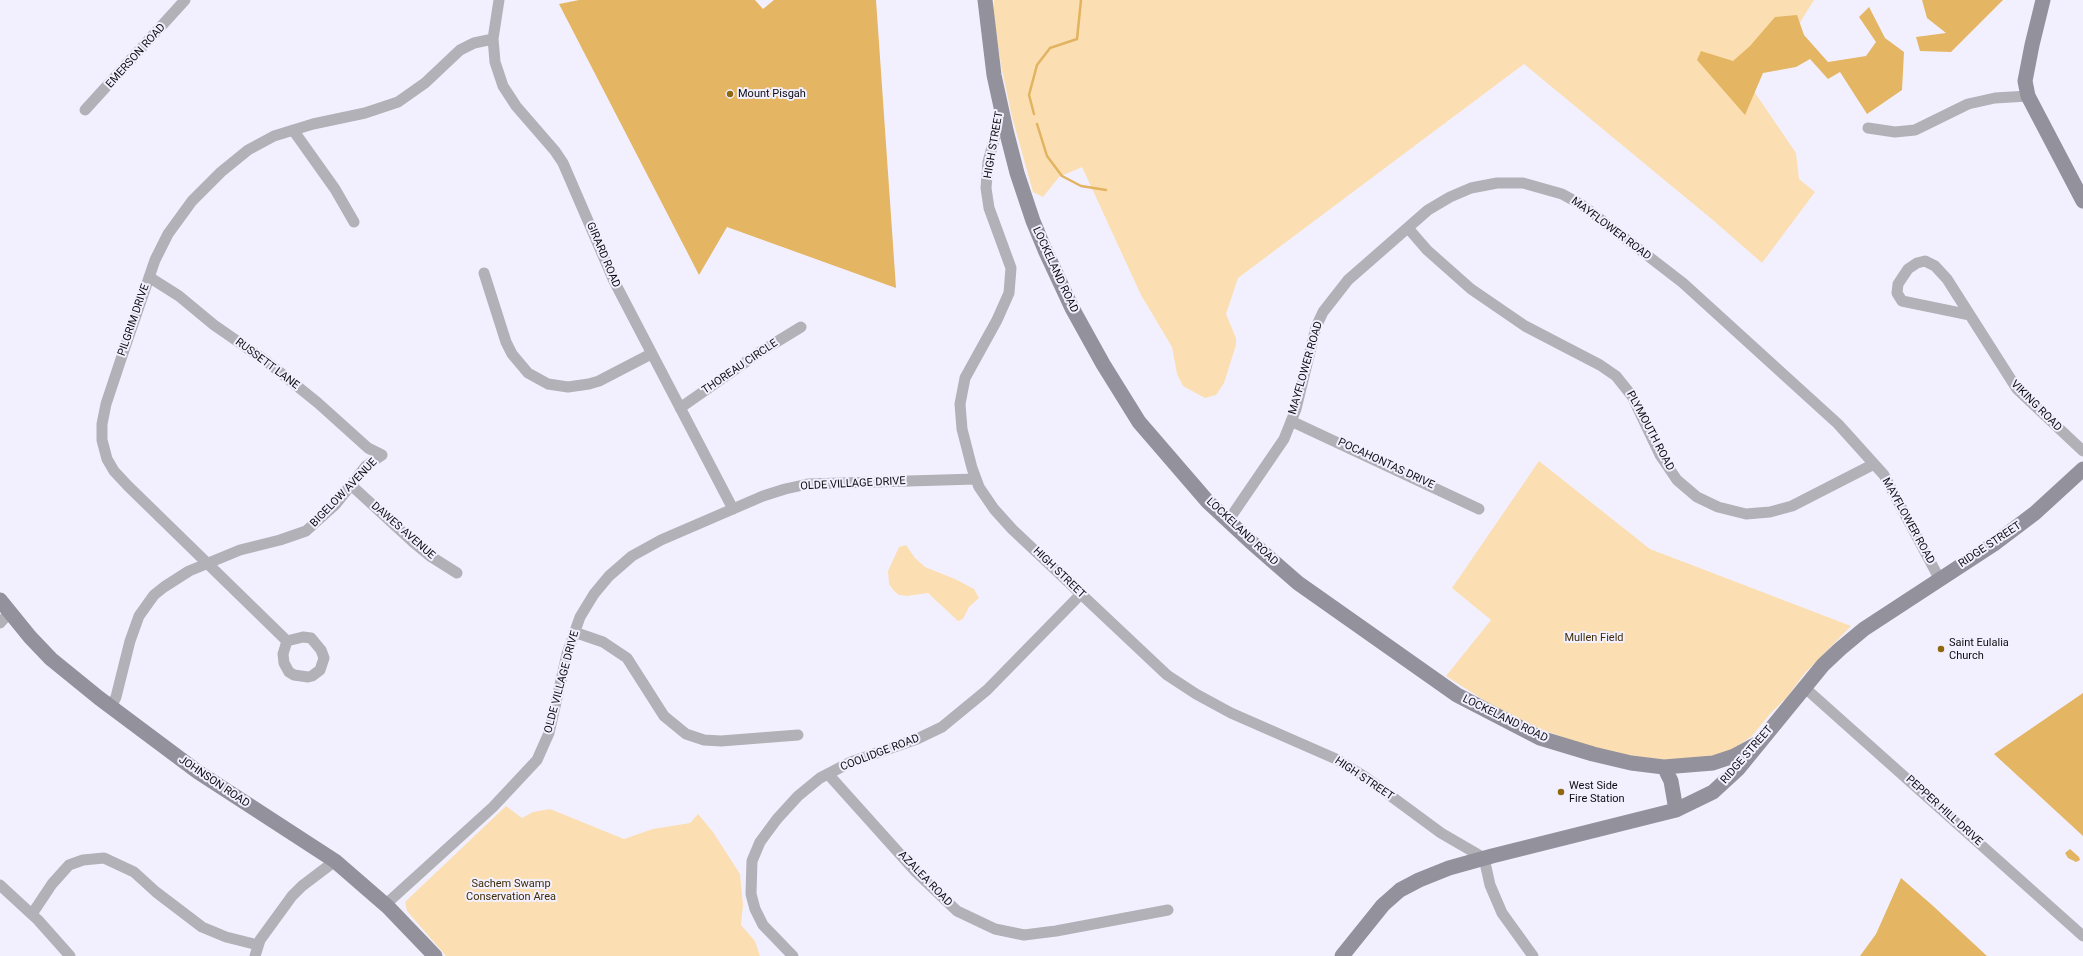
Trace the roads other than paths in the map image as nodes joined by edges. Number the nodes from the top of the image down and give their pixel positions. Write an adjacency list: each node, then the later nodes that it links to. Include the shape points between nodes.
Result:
1 (185, 0): 7 (street, EMERSON ROAD)
2 (499, 0): 5 (street, GIRARD ROAD)
3 (985, 0): 8 (main road, HIGH STREET, via 994,75)
4 (2044, 0): 6 (main road, via 2025,81)
5 (493, 39): 10 (street, PILGRIM DRIVE, via 474,43 460,50 425,83 393,104); 18 (street, GIRARD ROAD, via 495,62 504,86 516,106 555,150 563,163 614,282)
6 (2028, 96): 9 (street, via 1995,98 1968,104 1915,130 1895,132); 11 (main road)
7 (85, 110)
8 (1002, 111): 25 (street, HIGH STREET, via 988,162 986,188 989,208 1011,268 1009,293 965,378 960,404 962,429); 29 (main road, LOCKELAND ROAD, via 1017,173 1033,221 1072,308 1103,364 1140,422 1208,502)
9 (1868, 128)
10 (293, 130): 12 (street, via 335,189); 15 (street, PILGRIM DRIVE, via 267,139 248,150 192,201 168,234)
11 (2083, 201)
12 (354, 222)
13 (1408, 228): 20 (street, MAYFLOWER ROAD, via 1348,280 1323,312 1309,352); 23 (street, MAYFLOWER ROAD, via 1428,210 1471,188 1497,183 1523,183 1562,194 1582,205 1705,303 1838,424); 23 (street, PLYMOUTH ROAD, via 1427,250 1472,289 1525,326 1616,376 1632,396 1660,455 1677,480 1697,498 1718,507 1746,514 1770,512 1792,506)
14 (484, 273): 18 (street, via 512,354 528,373 548,384 568,387 589,384)
15 (149, 277): 22 (street, RUSSETT LANE, via 179,296 220,330 266,361 368,448); 30 (street, PILGRIM DRIVE, via 106,404 102,440 107,459 114,471)
16 (1970, 315): 16 (street, VIKING ROAD, via 1947,279 1935,266 1925,261 1908,269 1898,284 1897,293 1902,301); 21 (street, VIKING ROAD, via 2017,389)
17 (801, 328): 19 (street, THOREAU CIRCLE, via 760,352)
18 (651, 354): 19 (street, GIRARD ROAD)
19 (680, 408): 27 (street, GIRARD ROAD)
20 (1291, 421): 28 (street, POCAHONTAS DRIVE); 29 (street, MAYFLOWER ROAD, via 1284,439)
21 (2083, 451)
22 (382, 455): 26 (street, BIGELOW AVENUE, via 370,462)
23 (1874, 464): 32 (street, MAYFLOWER ROAD, via 1884,475)
24 (2083, 470): 32 (main road, RIDGE STREET, via 2035,513 1994,544)
25 (976, 479): 27 (street, OLDE VILLAGE DRIVE, via 808,484 763,496); 33 (street, HIGH STREET, via 994,509)
26 (351, 485): 30 (street, BIGELOW AVENUE, via 335,505 306,531 240,550); 31 (street, DAWES AVENUE, via 430,556)
27 (733, 509): 36 (street, OLDE VILLAGE DRIVE, via 661,540 632,556 609,576 594,594)
28 (1479, 509)
29 (1228, 521): 42 (main road, LOCKELAND ROAD, via 1298,582 1457,695 1540,738 1593,754)
30 (208, 565): 37 (street, PILGRIM DRIVE); 39 (street, BIGELOW AVENUE, via 189,571 164,586 139,616)
31 (457, 572)
32 (1939, 578): 38 (main road, RIDGE STREET, via 1864,629 1823,664)
33 (1081, 594): 43 (street, COOLIDGE ROAD, via 987,690 942,727 917,739 851,762); 45 (street, HIGH STREET, via 1167,675 1196,694 1231,713 1336,759 1441,833)
34 (0, 600): 35 (main road, JOHNSON ROAD)
35 (5, 618): 39 (main road, JOHNSON ROAD)
36 (574, 632): 40 (street, via 603,642 627,658 664,716 686,734 704,740 721,741); 48 (street, OLDE VILLAGE DRIVE, via 549,733 537,760 493,808)
37 (287, 641)
38 (1804, 687): 41 (main road, RIDGE STREET); 51 (street, PEPPER HILL DRIVE)
39 (111, 707): 46 (main road, JOHNSON ROAD, via 198,772)
40 (798, 735)
41 (1760, 742): 42 (main road, LOCKELAND ROAD, via 1734,756 1713,763); 44 (main road, RIDGE STREET, via 1730,778 1713,792)
42 (1664, 767): 44 (main road, via 1671,781)
43 (828, 774): 49 (street, AZALEA ROAD, via 916,872 957,911 995,929 1024,935); 56 (street, COOLIDGE ROAD, via 798,796 777,819 760,842 752,861 751,894 755,909 763,925)
44 (1676, 810): 45 (main road, RIDGE STREET)
45 (1484, 858): 57 (main road, RIDGE STREET, via 1449,868 1400,890 1375,914); 58 (street, via 1490,885 1502,913)
46 (335, 861): 48 (main road, JOHNSON ROAD); 52 (street, via 292,896)
47 (0, 885): 50 (street)
48 (385, 905): 55 (main road, JOHNSON ROAD)
49 (1168, 910)
50 (32, 914): 52 (street, via 52,884 69,865 83,860 104,858 134,872 202,928); 53 (street)
51 (2083, 936)
52 (258, 945): 54 (street)
53 (70, 956)
54 (255, 956)
55 (435, 956)
56 (792, 956)
57 (1342, 956)
58 (1534, 956)

